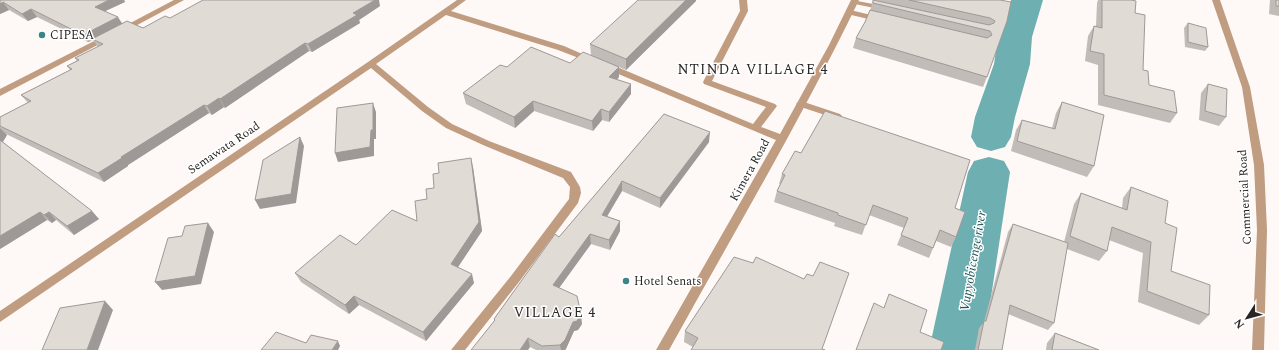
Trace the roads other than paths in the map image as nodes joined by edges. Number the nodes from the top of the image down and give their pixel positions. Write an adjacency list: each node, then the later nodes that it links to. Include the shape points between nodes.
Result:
1 (180, 0): 11 (street)
2 (462, 0): 7 (street, Semawata Road)
3 (743, 0): 14 (street, via 744,12 708,82 772,106)
4 (1216, 0): 19 (street, Commercial Road, via 1246,87 1259,165 1262,230)
5 (855, 1): 6 (street); 8 (street, Kimera Road)
6 (894, 11)
7 (445, 12): 10 (street, Semawata Road); 14 (street, via 561,48)
8 (850, 12): 9 (street); 12 (street, Kimera Road)
9 (891, 22)
10 (371, 64): 16 (street, Semawata Road); 17 (street, via 425,110 449,126 568,175 577,192 574,200 515,279)
11 (0, 92)
12 (801, 104): 13 (street); 15 (street, Kimera Road)
13 (847, 119)
14 (755, 128): 15 (street)
15 (782, 139): 18 (street, Kimera Road)
16 (0, 317)
17 (457, 350)
18 (662, 350)
19 (1258, 350)

